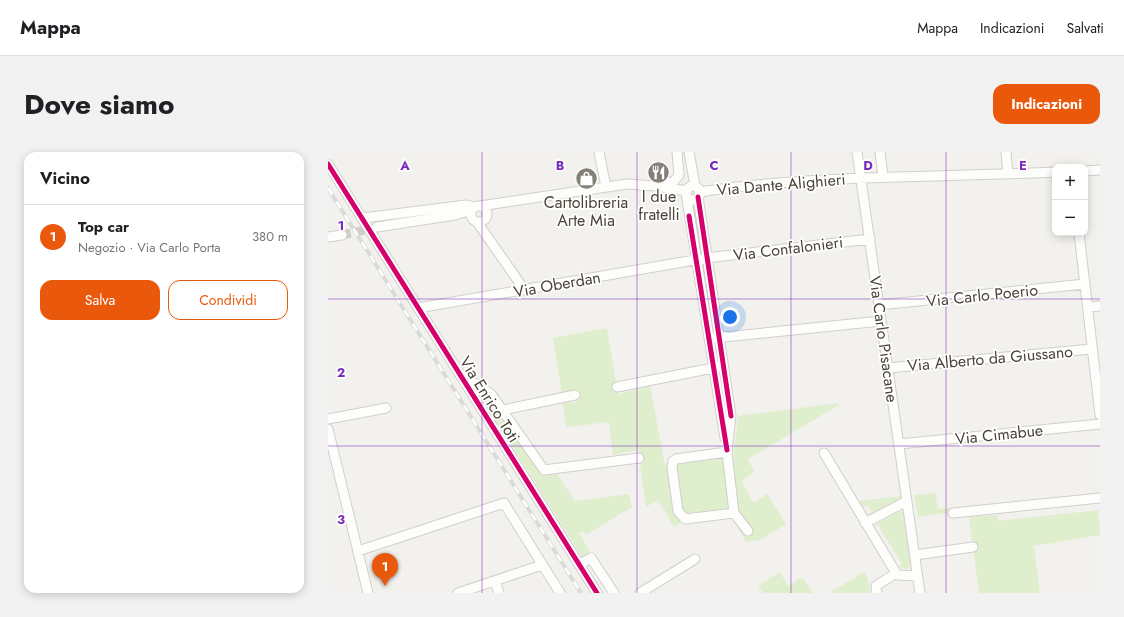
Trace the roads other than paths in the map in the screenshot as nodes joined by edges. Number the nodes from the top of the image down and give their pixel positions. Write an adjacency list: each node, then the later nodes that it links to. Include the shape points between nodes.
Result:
1 (599, 152): 15 (street)
2 (677, 152): 14 (street, via 679,175 674,181); 16 (street)
3 (689, 152): 16 (street)
4 (857, 152): 13 (street, Via Carlo Pisacane)
5 (880, 152): 12 (street)
6 (1006, 152): 11 (street)
7 (328, 164): 21 (street, Via Enrico Toti)
8 (1100, 170): 9 (street)
9 (1088, 171)
10 (1052, 172): 11 (street, Via Dante Alighieri)
11 (1008, 174): 12 (street, Via Dante Alighieri)
12 (883, 177): 13 (street, Via Dante Alighieri)
13 (861, 178): 16 (street, Via Dante Alighieri, via 762,184); 28 (street, Via Carlo Pisacane)
14 (655, 186): 15 (street, Via Dante Alighieri, via 627,184); 16 (street, Via Dante Alighieri)
15 (606, 187): 17 (street, Via Dante Alighieri)
16 (692, 192): 29 (street); 30 (street)
17 (496, 202): 18 (street, Via Dante Alighieri); 20 (street)
18 (476, 208): 19 (street, Via Dante Alighieri); 20 (street, via 486,210); 21 (street, Via Dante Alighieri, via 466,205); 22 (street, via 471,217)
19 (455, 215): 22 (street, Via Dante Alighieri); 23 (street, Via Dante Alighieri)
20 (487, 217): 22 (street, via 483,222); 27 (street)
21 (363, 218): 36 (street, Via Enrico Toti)
22 (476, 221): 27 (street)
23 (377, 227)
24 (342, 235): 26 (street)
25 (1080, 236): 31 (street)
26 (328, 237)
27 (490, 239): 32 (street, via 519,282)
28 (870, 239): 29 (street, Via Confalonieri); 33 (street, Via Carlo Pisacane)
29 (706, 258): 30 (street, Via Confalonieri); 38 (street)
30 (696, 260): 32 (street, Via Oberdan); 39 (street)
31 (1085, 284): 33 (street, Via Carlo Poerio); 35 (street)
32 (521, 290): 36 (street, Via Oberdan)
33 (879, 305): 37 (street, Via Carlo Pisacane)
34 (1100, 306): 35 (street)
35 (1088, 307): 40 (street)
36 (418, 308): 44 (street, Via Enrico Toti)
37 (881, 321): 38 (street); 43 (street, Via Carlo Pisacane)
38 (719, 337): 39 (street); 41 (street)
39 (708, 339): 42 (street)
40 (1092, 349): 43 (street, Via Alberto da Giussano); 47 (street)
41 (723, 366): 42 (street); 55 (street, via 731,416)
42 (713, 367): 45 (street); 55 (street)
43 (888, 368): 54 (street, Via Carlo Pisacane)
44 (458, 372): 49 (street, via 491,394); 69 (street, Via Enrico Toti)
45 (618, 387)
46 (575, 395): 49 (street)
47 (1099, 399): 50 (street)
48 (386, 408): 51 (street)
49 (503, 410): 57 (street, via 544,470)
50 (1100, 415)
51 (328, 419)
52 (1100, 424): 54 (street, Via Cimabue)
53 (328, 429): 65 (street)
54 (899, 444): 59 (street, Via Carlo Pisacane)
55 (727, 451): 60 (street); 60 (street, via 676,459 672,467 678,511 685,519)
56 (824, 453): 62 (street)
57 (639, 458)
58 (1100, 498): 61 (street)
59 (907, 501): 62 (street); 66 (street, Via Carlo Pisacane)
60 (734, 513): 63 (street)
61 (953, 513)
62 (865, 523): 70 (street)
63 (748, 531)
64 (973, 547): 66 (street)
65 (358, 551): 68 (street, via 504,502); 73 (street)
66 (915, 555): 71 (street, Via Carlo Pisacane)
67 (695, 559): 79 (street)
68 (542, 565): 72 (street); 76 (street)
69 (579, 565): 77 (street, Via Enrico Toti); 78 (street, via 591,558)
70 (896, 572): 71 (street, via 898,575); 80 (street, via 876,586)
71 (918, 576): 81 (street, Via Carlo Pisacane)
72 (495, 581): 74 (street); 75 (street)
73 (368, 593)
74 (458, 593)
75 (499, 593)
76 (560, 593)
77 (597, 593)
78 (614, 593)
79 (640, 593)
80 (877, 593)
81 (920, 593)

